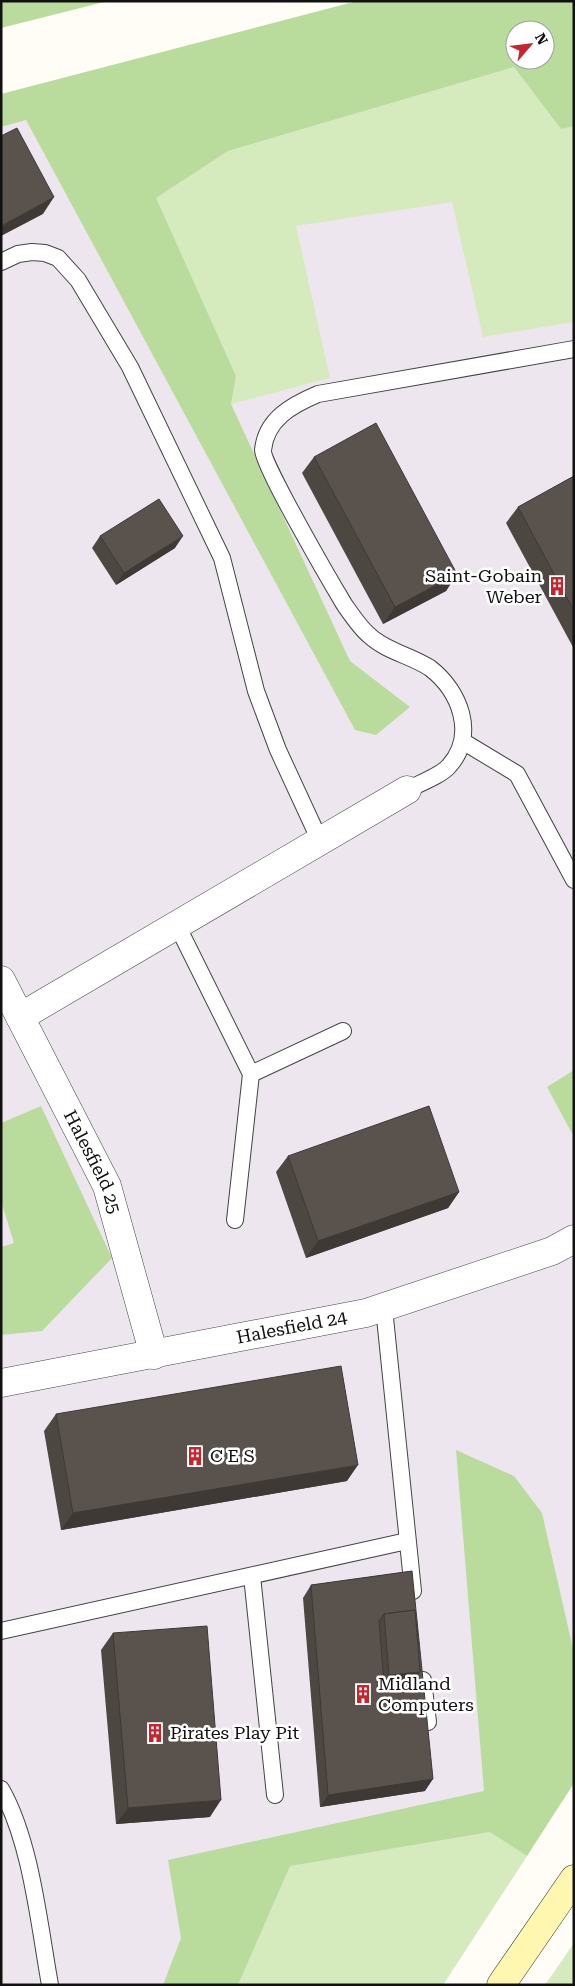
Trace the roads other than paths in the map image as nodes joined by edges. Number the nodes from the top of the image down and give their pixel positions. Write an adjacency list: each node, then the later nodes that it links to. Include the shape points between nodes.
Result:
1 (1, 262): 5 (lane, via 32,252 58,258 78,280 130,367 222,558 256,692 278,750)
2 (574, 349): 3 (lane, via 318,394 293,404 276,418 266,437 263,452 274,479 344,605 370,637 430,668 451,690 463,717)
3 (464, 742): 4 (lane, via 449,767); 6 (lane, via 517,774)
4 (407, 790): 5 (street)
5 (320, 841): 7 (street)
6 (574, 880)
7 (176, 925): 9 (street); 11 (lane)
8 (1, 980): 9 (street, Halesfield 25)
9 (20, 1017): 15 (street, Halesfield 25, via 107,1186)
10 (343, 1031): 11 (lane)
11 (251, 1074): 12 (lane)
12 (235, 1220)
13 (574, 1239): 14 (street, Halesfield 24, via 552,1251)
14 (384, 1308): 15 (street, Halesfield 24); 17 (lane)
15 (154, 1355): 16 (street, Halesfield 24)
16 (1, 1383)
17 (407, 1541): 18 (lane); 19 (lane)
18 (252, 1576): 20 (lane); 24 (lane)
19 (415, 1608)
20 (1, 1631)
21 (421, 1665): 22 (lane)
22 (428, 1722)
23 (1, 1789): 26 (lane, via 13,1810 24,1844)
24 (274, 1796)
25 (574, 1879): 27 (street)
26 (50, 1985)
27 (501, 1985)

